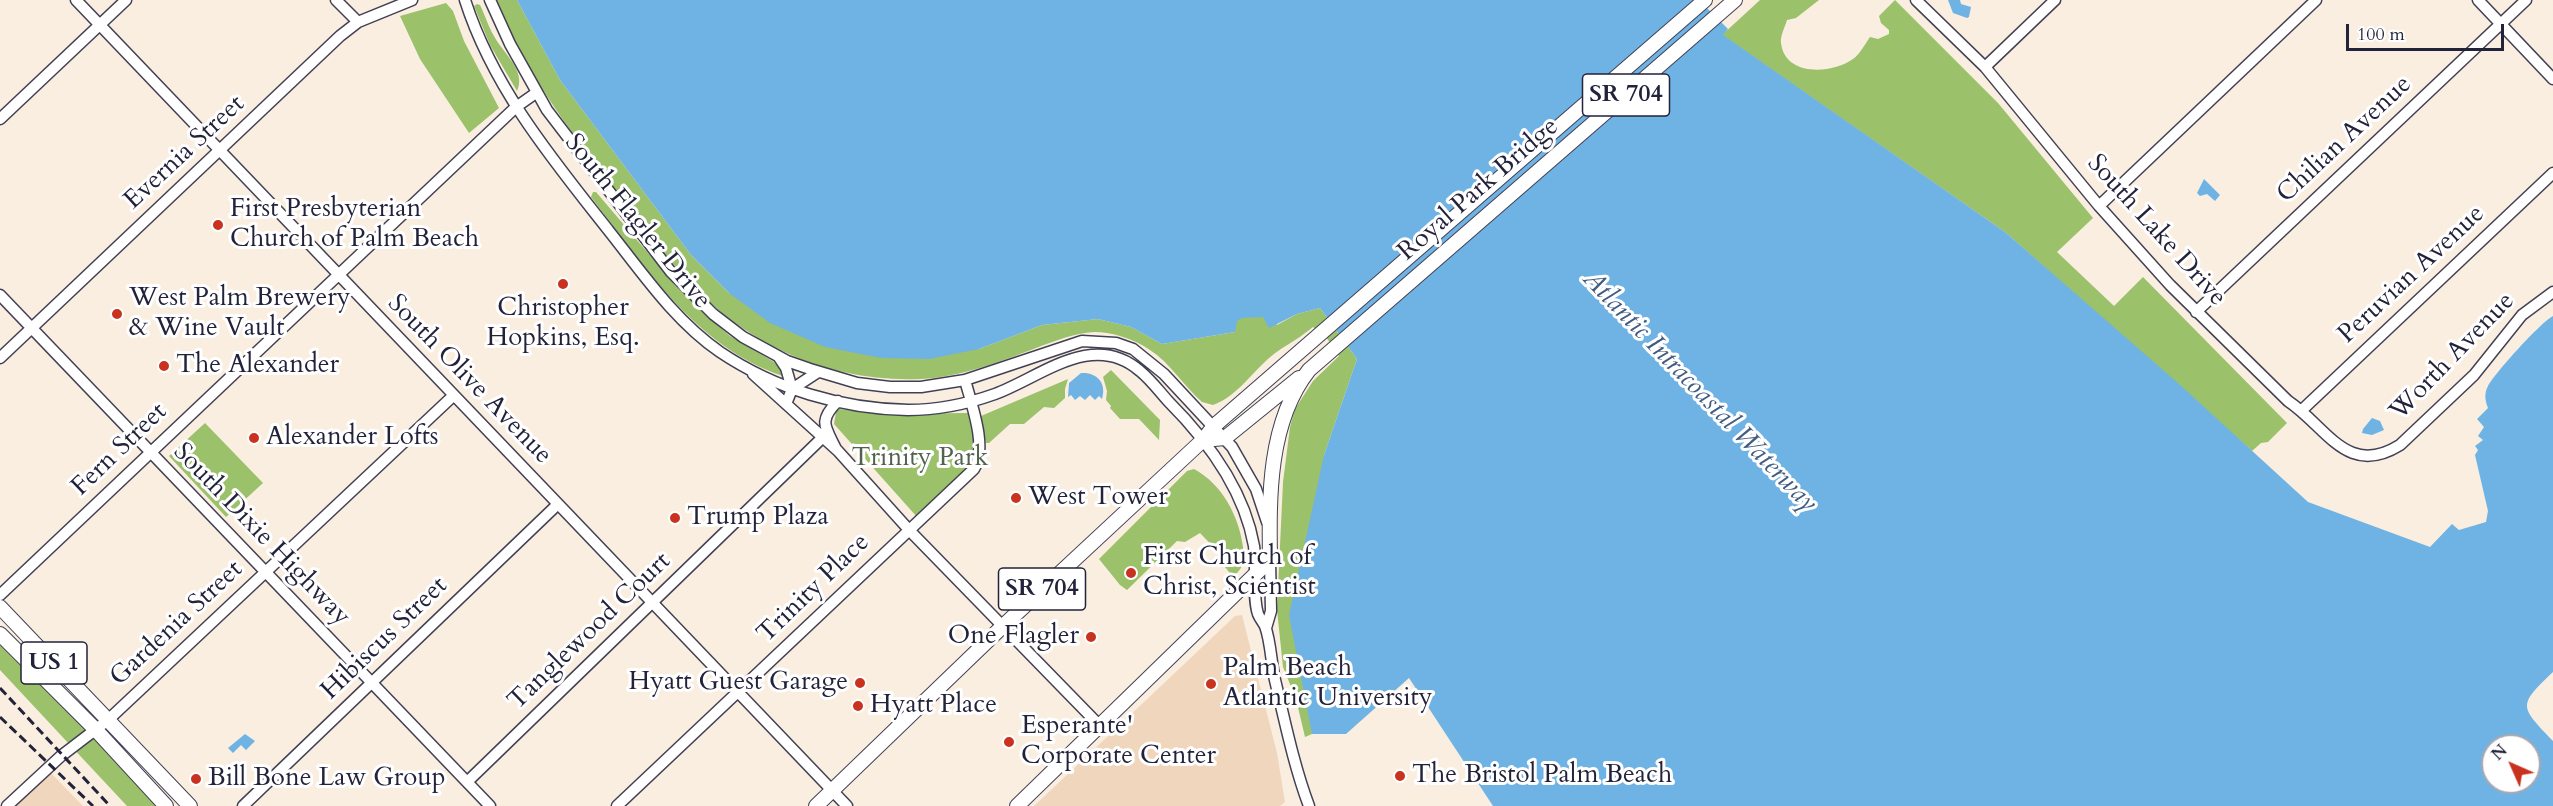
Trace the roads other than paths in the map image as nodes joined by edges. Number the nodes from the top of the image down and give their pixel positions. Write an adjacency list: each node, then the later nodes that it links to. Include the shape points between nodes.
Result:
1 (76, 0): 15 (street, South Olive Avenue)
2 (126, 0): 15 (street)
3 (336, 0): 14 (street)
4 (412, 0): 14 (street, Evernia Street)
5 (465, 0): 20 (street, South Flagler Drive, via 475,29)
6 (490, 0): 19 (street, South Flagler Drive)
7 (1705, 0): 42 (main road, Royal Park Bridge / SR 704)
8 (1735, 0): 33 (main road, Royal Park Bridge / SR 704)
9 (1916, 0): 17 (street, South Lake Drive)
10 (2055, 0): 17 (street)
11 (2316, 0): 24 (street)
12 (2478, 0): 16 (street)
13 (2526, 0): 16 (street, Chilian Avenue)
14 (358, 22): 22 (street, Evernia Street)
15 (100, 24): 21 (street); 22 (street, South Olive Avenue)
16 (2501, 24): 18 (street); 28 (street, Chilian Avenue)
17 (1985, 67): 24 (street, South Lake Drive)
18 (2553, 79)
19 (536, 93): 20 (street, Fern Street); 30 (street, South Flagler Drive, via 685,287 729,327)
20 (516, 107): 25 (street, Fern Street); 32 (street, South Flagler Drive, via 674,311 717,350)
21 (0, 118)
22 (220, 151): 25 (street, South Olive Avenue); 29 (street, Evernia Street)
23 (2553, 173): 41 (street, Peruvian Avenue)
24 (2100, 206): 28 (street, South Lake Drive)
25 (339, 277): 37 (street, South Olive Avenue); 46 (street, Fern Street)
26 (2553, 292): 48 (street, Worth Avenue, via 2510,328 2474,375 2408,438)
27 (0, 295): 29 (street, South Dixie Highway)
28 (2196, 312): 41 (street, South Lake Drive)
29 (32, 328): 31 (street, Evernia Street); 46 (street, South Dixie Highway)
30 (778, 356): 34 (street, South Flagler Drive); 36 (street)
31 (0, 358)
32 (750, 370): 36 (street, South Flagler Drive); 40 (street)
33 (1309, 370): 43 (main road); 51 (main road, SR 704, via 1290,399 1279,431)
34 (818, 372): 35 (street, South Flagler Drive, via 890,387); 36 (street)
35 (966, 380): 39 (street, Trinity Place); 42 (street, South Flagler Drive, via 1069,344 1092,340 1116,343 1146,357)
36 (792, 389): 38 (street, South Flagler Drive); 40 (street)
37 (453, 396): 49 (street, South Olive Avenue); 53 (street, Gardenia Street)
38 (838, 401): 39 (street, South Flagler Drive, via 909,410); 47 (street, via 828,411 825,425)
39 (971, 402): 45 (street, South Flagler Drive, via 1081,355 1107,356 1140,370); 50 (street, Trinity Place, via 980,446 978,463)
40 (786, 404): 44 (street)
41 (2302, 410): 48 (street, South Lake Drive, via 2350,453)
42 (1214, 426): 43 (street, South Flagler Drive); 45 (main road, SR 704)
43 (1225, 438): 45 (main road); 51 (street, South Flagler Drive, via 1256,489)
44 (821, 439): 47 (street); 56 (street, Tanglewood Court)
45 (1203, 440): 54 (street, South Flagler Drive, via 1243,507 1254,546); 58 (main road, SR 704)
46 (151, 452): 53 (street, South Dixie Highway); 55 (street, Fern Street)
47 (838, 452): 50 (street)
48 (2386, 453)
49 (557, 505): 56 (street, South Olive Avenue); 61 (street, Hibiscus Street)
50 (910, 531): 58 (street); 62 (street, Trinity Place)
51 (1269, 531): 52 (main road, South Flagler Drive / SR 704)
52 (1270, 560): 54 (main road); 59 (street, South Flagler Drive, via 1271,610)
53 (266, 572): 61 (street, South Dixie Highway); 63 (street, Gardenia Street)
54 (1256, 574): 59 (street, South Flagler Drive, via 1257,613); 64 (main road)
55 (0, 595)
56 (652, 604): 62 (street, South Olive Avenue); 66 (street, Tanglewood Court)
57 (0, 607): 63 (main road, US 1)
58 (1003, 626): 64 (street); 67 (main road, SR 704)
59 (1266, 628): 77 (street, South Flagler Drive, via 1280,699)
60 (0, 634): 65 (main road, US 1)
61 (372, 683): 66 (street, South Dixie Highway); 71 (street, Hibiscus Street)
62 (738, 693): 67 (street, South Olive Avenue); 73 (street, Trinity Place)
63 (108, 720): 65 (street, Gardenia Street); 70 (main road, US 1)
64 (1100, 726): 76 (main road)
65 (96, 730): 68 (street, Gardenia Street); 69 (main road, US 1)
66 (467, 782): 72 (street, South Dixie Highway)
67 (832, 790): 74 (main road, SR 704); 75 (street, South Olive Avenue)
68 (7, 806)
69 (166, 806)
70 (190, 806)
71 (243, 806)
72 (490, 806)
73 (617, 806)
74 (816, 806)
75 (847, 806)
76 (1017, 806)
77 (1309, 806)

